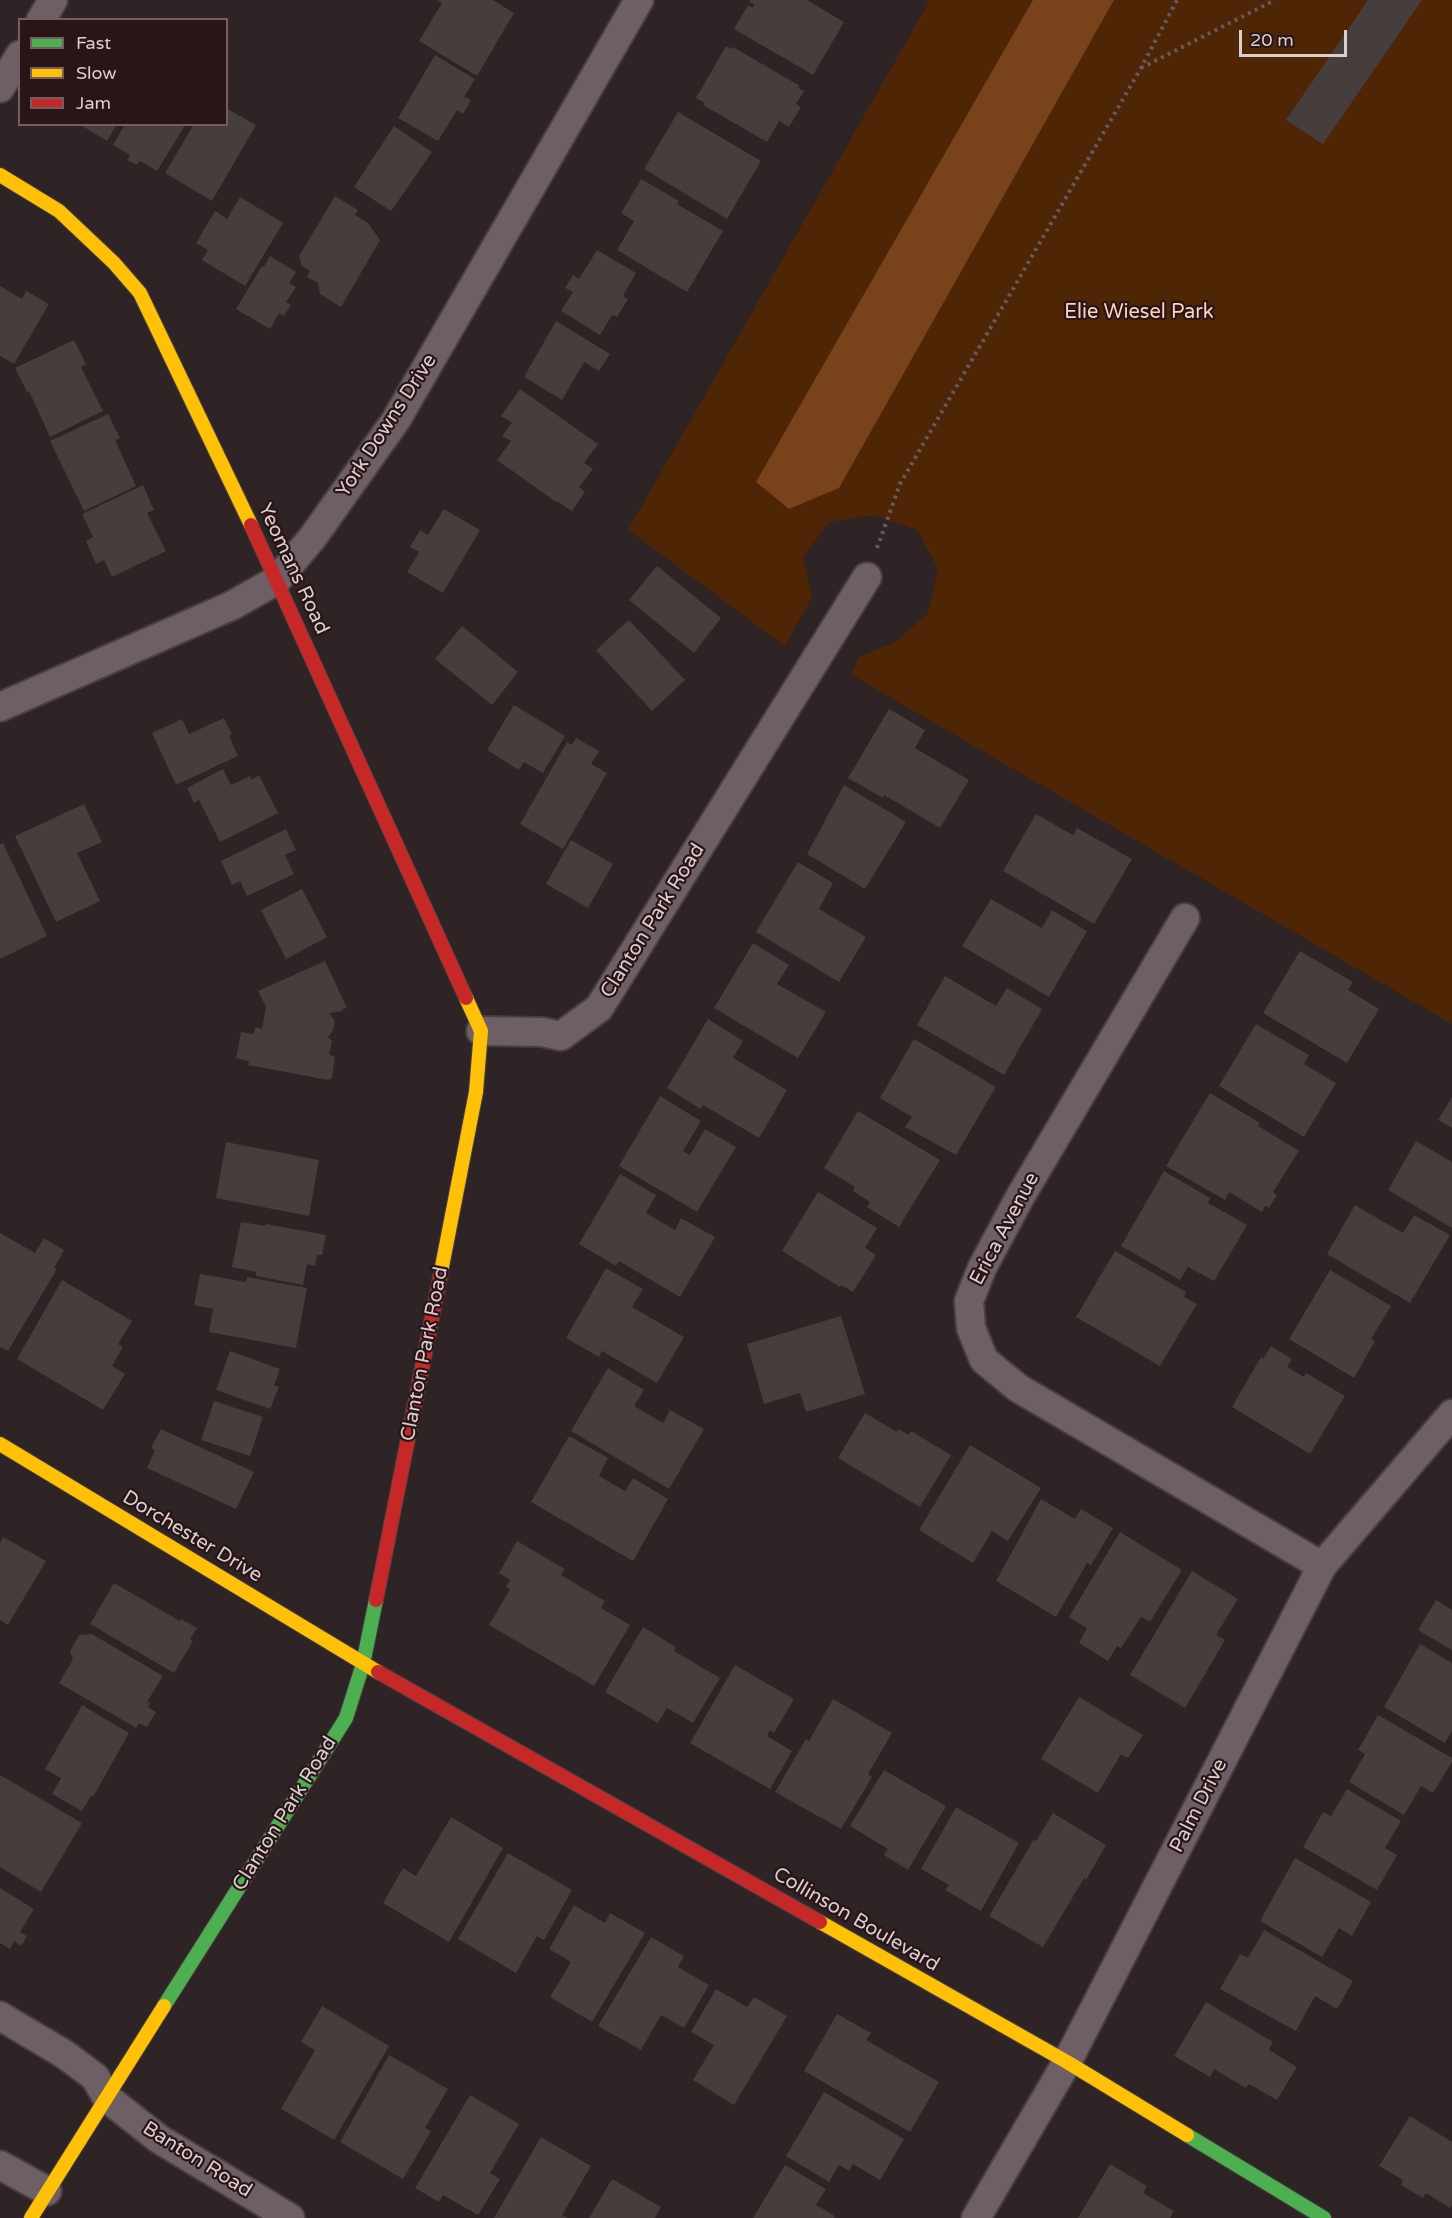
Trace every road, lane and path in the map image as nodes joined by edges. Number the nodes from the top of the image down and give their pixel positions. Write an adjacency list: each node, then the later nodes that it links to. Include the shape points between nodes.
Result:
1 (53, 0): 5 (street)
2 (639, 0): 11 (street, York Downs Drive, via 396,420 314,537)
3 (1177, 0): 7 (path)
4 (1275, 0): 7 (path)
5 (42, 18)
6 (18, 59): 8 (street)
7 (1141, 68): 10 (path, via 900,484)
8 (0, 88)
9 (0, 175): 11 (street, Yeomans Road, via 59,211 140,293)
10 (867, 577): 14 (street, Clanton Park Road, via 598,1008 561,1036)
11 (277, 580): 12 (street, York Downs Drive, via 232,605); 14 (street, Yeomans Road)
12 (0, 707)
13 (1185, 918): 17 (street, Erica Avenue, via 982,1268 969,1301 971,1328 984,1360 1017,1388)
14 (481, 1031): 18 (street, Clanton Park Road, via 476,1092)
15 (1452, 1414): 17 (street, Palm Drive)
16 (0, 1444): 18 (street, Dorchester Drive)
17 (1323, 1566): 20 (street, Palm Drive)
18 (363, 1664): 20 (street, Collinson Boulevard); 21 (street, Clanton Park Road, via 346,1718)
19 (0, 2016): 21 (street, Banton Road, via 95,2077)
20 (1067, 2062): 26 (street, Palm Drive); 27 (street, Collinson Boulevard)
21 (107, 2098): 23 (street, Clanton Park Road); 25 (street, Banton Road, via 159,2139)
22 (0, 2165): 23 (street)
23 (47, 2191): 24 (street, Clanton Park Road)
24 (31, 2218)
25 (290, 2218)
26 (976, 2218)
27 (1324, 2218)

